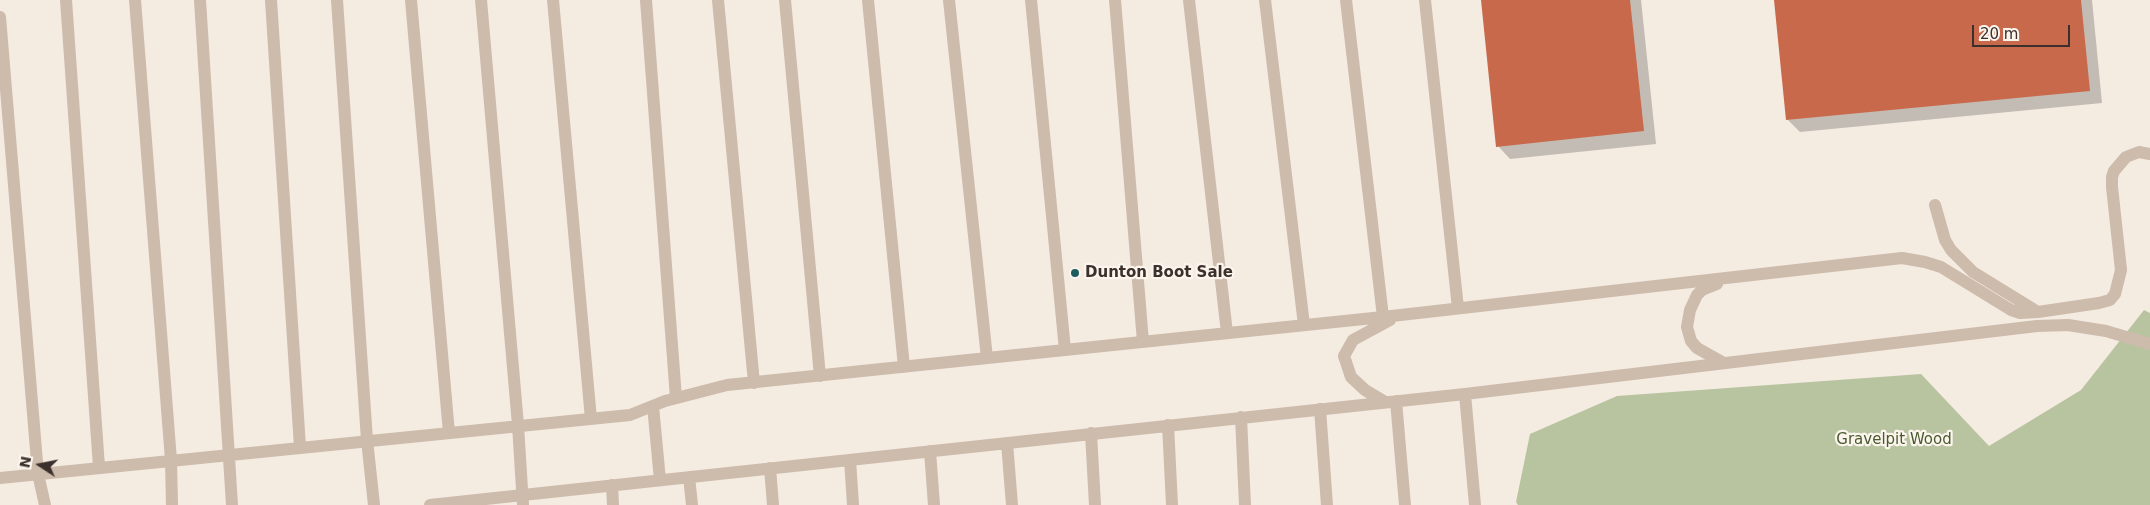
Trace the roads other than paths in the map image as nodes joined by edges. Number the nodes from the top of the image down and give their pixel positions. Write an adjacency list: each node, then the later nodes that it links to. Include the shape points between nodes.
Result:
1 (66, 0): 56 (lane)
2 (135, 0): 54 (lane)
3 (200, 0): 53 (lane)
4 (271, 0): 51 (lane)
5 (336, 0): 49 (lane)
6 (411, 0): 47 (lane)
7 (480, 0): 46 (lane)
8 (553, 0): 44 (lane)
9 (646, 0): 39 (lane)
10 (718, 0): 37 (lane)
11 (785, 0): 36 (lane)
12 (868, 0): 35 (lane)
13 (949, 0): 33 (lane)
14 (1031, 0): 32 (lane)
15 (1115, 0): 30 (lane)
16 (1189, 0): 29 (lane)
17 (1265, 0): 28 (lane)
18 (1346, 0): 27 (lane)
19 (1424, 0): 24 (lane)
20 (0, 17): 58 (lane)
21 (2150, 154): 25 (lane, via 2139,152 2126,158 2112,177 2121,270 2115,294 2110,300 2099,303)
22 (1935, 205): 25 (lane, via 1945,240 1956,255 1973,272)
23 (1729, 278): 24 (lane); 25 (lane, via 1902,258 1942,268 2011,310); 34 (lane, via 1697,295 1687,327 1697,348)
24 (1458, 308): 26 (lane)
25 (2038, 312)
26 (1401, 315): 27 (lane); 40 (lane, via 1353,340 1344,356 1351,377 1365,390)
27 (1383, 317): 28 (lane)
28 (1304, 325): 29 (lane)
29 (1228, 333): 30 (lane)
30 (1143, 342): 32 (lane)
31 (2150, 344): 34 (lane, via 2106,331 2054,325)
32 (1065, 350): 33 (lane)
33 (987, 358): 35 (lane)
34 (1722, 362): 38 (lane)
35 (904, 367): 36 (lane)
36 (820, 376): 37 (lane)
37 (754, 383): 39 (lane, via 727,385)
38 (1465, 394): 40 (lane); 81 (lane)
39 (676, 398): 41 (lane)
40 (1391, 401): 42 (lane); 80 (lane)
41 (653, 406): 44 (lane, via 630,415); 61 (lane)
42 (1320, 409): 43 (lane); 79 (lane)
43 (1240, 417): 45 (lane); 78 (lane)
44 (591, 419): 46 (lane)
45 (1168, 425): 48 (lane); 77 (lane)
46 (518, 426): 47 (lane); 63 (lane)
47 (449, 432): 49 (lane)
48 (1091, 433): 50 (lane); 76 (lane)
49 (367, 440): 51 (lane); 68 (lane)
50 (1007, 443): 52 (lane); 75 (lane)
51 (300, 447): 53 (lane)
52 (930, 451): 55 (lane); 74 (lane)
53 (230, 454): 54 (lane); 67 (lane)
54 (170, 460): 56 (lane); 66 (lane)
55 (850, 460): 57 (lane); 73 (lane)
56 (99, 467): 58 (lane)
57 (770, 468): 59 (lane); 72 (lane)
58 (38, 474): 60 (lane); 65 (lane)
59 (689, 477): 61 (lane); 71 (lane)
60 (0, 478)
61 (660, 480): 62 (lane)
62 (612, 485): 63 (lane); 70 (lane)
63 (522, 500): 64 (lane)
64 (452, 504): 69 (lane)
65 (45, 505)
66 (172, 505)
67 (232, 505)
68 (374, 505)
69 (430, 505)
70 (613, 505)
71 (692, 505)
72 (773, 505)
73 (853, 505)
74 (934, 505)
75 (1012, 505)
76 (1095, 505)
77 (1172, 505)
78 (1245, 505)
79 (1327, 505)
80 (1405, 505)
81 (1474, 505)

